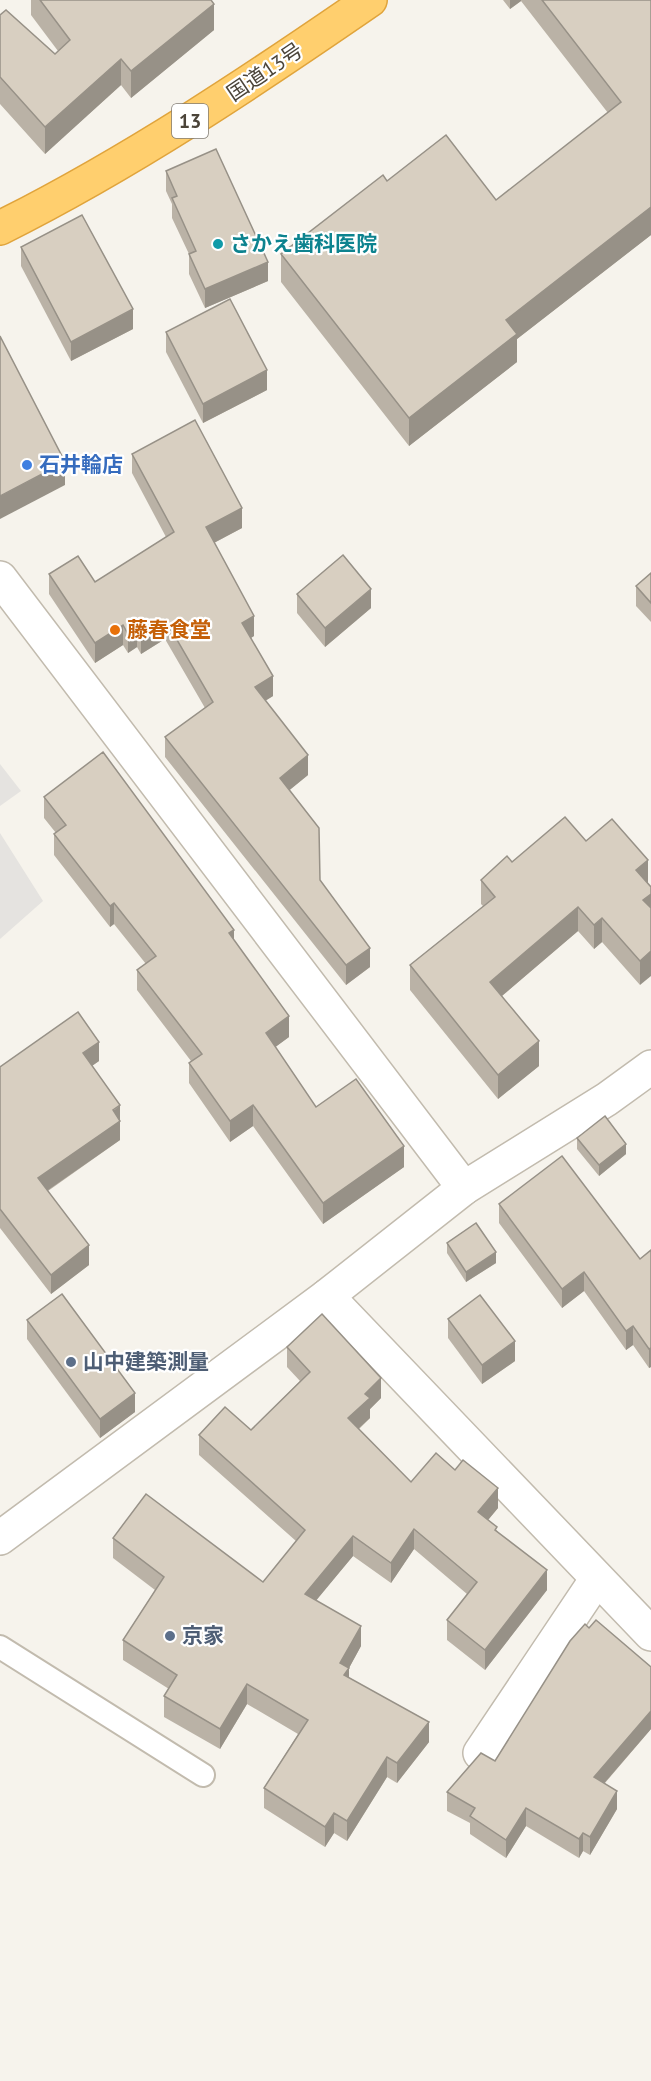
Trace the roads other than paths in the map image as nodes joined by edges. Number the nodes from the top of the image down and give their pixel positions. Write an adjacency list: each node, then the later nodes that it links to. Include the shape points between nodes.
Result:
1 (370, 0): 2 (highway, 国道13号 / 13, via 201,115 49,204)
2 (0, 228)
3 (0, 578): 5 (street)
4 (651, 1067): 5 (street)
5 (464, 1188): 6 (street)
6 (327, 1296): 7 (street); 8 (street)
7 (0, 1538)
8 (596, 1580): 9 (street); 11 (street)
9 (651, 1634)
10 (0, 1647): 12 (lane)
11 (480, 1753)
12 (203, 1775)

